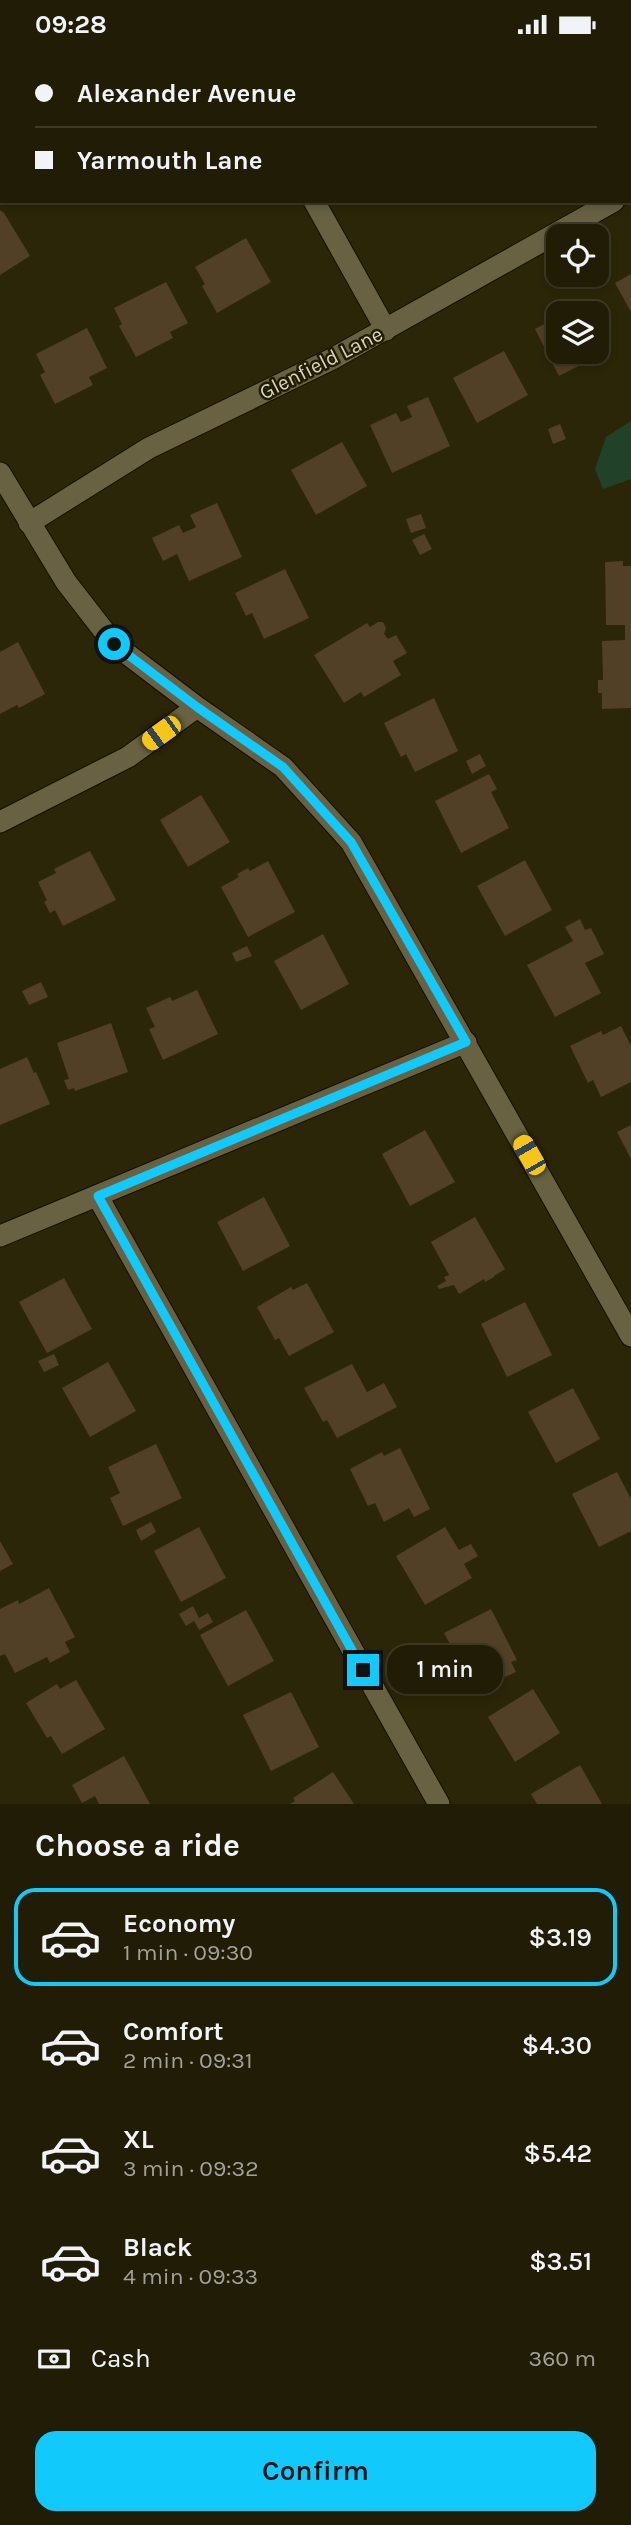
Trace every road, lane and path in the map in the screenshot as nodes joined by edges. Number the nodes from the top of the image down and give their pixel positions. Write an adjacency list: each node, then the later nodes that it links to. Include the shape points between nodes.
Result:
1 (315, 203): 3 (street)
2 (610, 203): 3 (street, Glenfield Lane)
3 (386, 330): 5 (street, Glenfield Lane, via 149,448)
4 (0, 473): 5 (street)
5 (29, 523): 6 (street, via 66,582 114,644)
6 (197, 707): 7 (street, via 128,757); 8 (street, via 283,767 351,842)
7 (0, 823)
8 (466, 1042): 9 (street); 11 (street)
9 (98, 1196): 10 (street); 12 (street)
10 (0, 1236)
11 (631, 1336)
12 (439, 1804)

